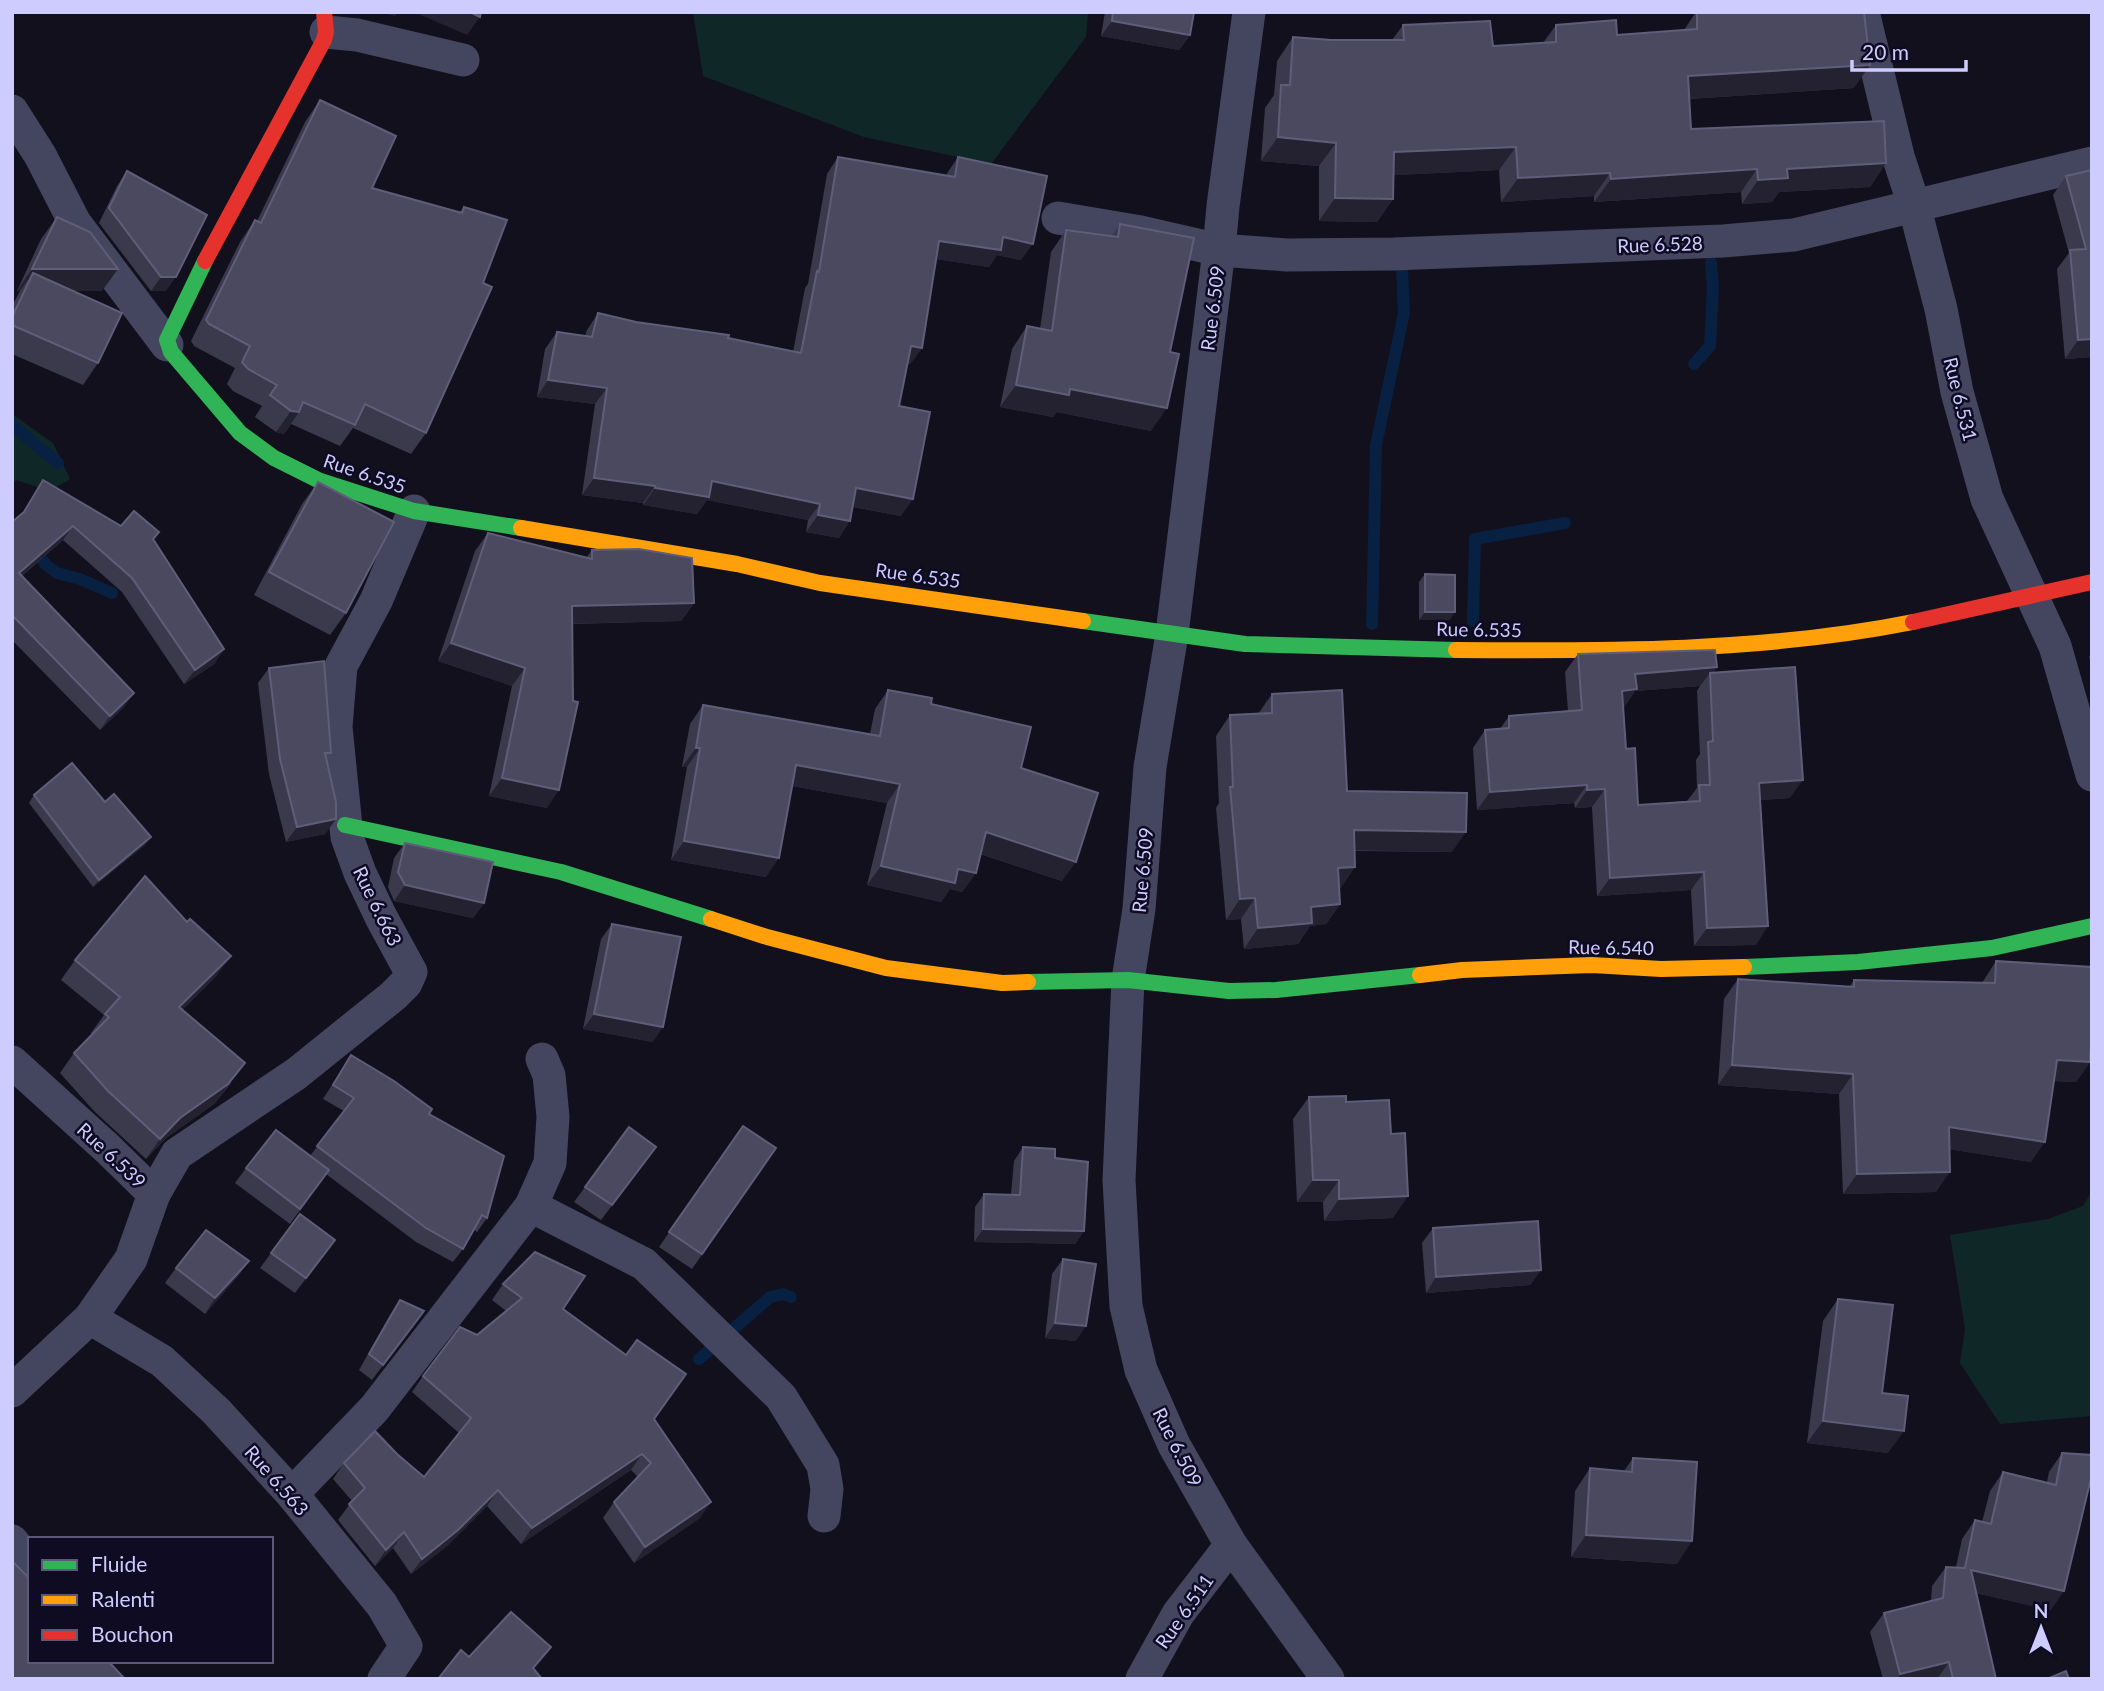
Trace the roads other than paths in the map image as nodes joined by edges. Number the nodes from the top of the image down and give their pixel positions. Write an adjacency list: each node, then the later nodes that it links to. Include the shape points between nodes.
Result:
1 (1249, 12): 9 (street, Rue 6.509)
2 (1863, 12): 7 (street, Rue 6.531)
3 (325, 22): 4 (street, via 357,35); 10 (street, via 324,40 264,145)
4 (463, 60)
5 (12, 111): 10 (street, via 75,223)
6 (2092, 163): 7 (street, Rue 6.528)
7 (1914, 205): 9 (street, Rue 6.528, via 1794,234 1723,242 1394,254); 13 (street, Rue 6.531, via 1987,499)
8 (1058, 218): 9 (street, Rue 6.528)
9 (1219, 250): 14 (street, Rue 6.509)
10 (167, 345): 11 (street, Rue 6.535, via 240,433 274,458 318,480)
11 (414, 511): 14 (street, Rue 6.535, via 737,564 820,583); 16 (street, Rue 6.663, via 376,601 341,666 337,727)
12 (2092, 582): 13 (street, Rue 6.535)
13 (2032, 595): 14 (street, Rue 6.535, via 1839,635 1677,647 1566,651 1310,647); 15 (street, Rue 6.531, via 2055,646)
14 (1172, 634): 18 (street, Rue 6.509, via 1150,767 1139,909)
15 (2092, 775)
16 (345, 825): 18 (street, Rue 6.540, via 561,872 767,937 886,968 1002,983); 21 (street, Rue 6.663, via 360,873 410,968 405,983 296,1074 177,1154)
17 (2092, 926): 18 (street, Rue 6.540, via 1992,948 1858,962 1741,968 1592,965 1462,970 1276,990)
18 (1128, 981): 28 (street, Rue 6.509, via 1119,1180 1126,1307 1141,1370 1174,1445)
19 (542, 1059): 22 (street, via 549,1075 551,1152)
20 (12, 1062): 21 (street, Rue 6.539)
21 (154, 1194): 23 (street, Rue 6.539, via 131,1259)
22 (531, 1206): 25 (street, via 374,1409); 26 (street, via 644,1264 781,1397 823,1465 827,1489)
23 (90, 1318): 24 (street, Rue 6.539); 25 (street, Rue 6.563, via 162,1361 216,1411)
24 (12, 1391)
25 (292, 1494): 30 (street, Rue 6.563, via 382,1605 406,1646)
26 (824, 1516)
27 (12, 1541): 29 (street)
28 (1231, 1545): 31 (street, Rue 6.511, via 1178,1614); 32 (street, Rue 6.509)
29 (28, 1561)
30 (384, 1679)
31 (1142, 1679)
32 (1328, 1679)

